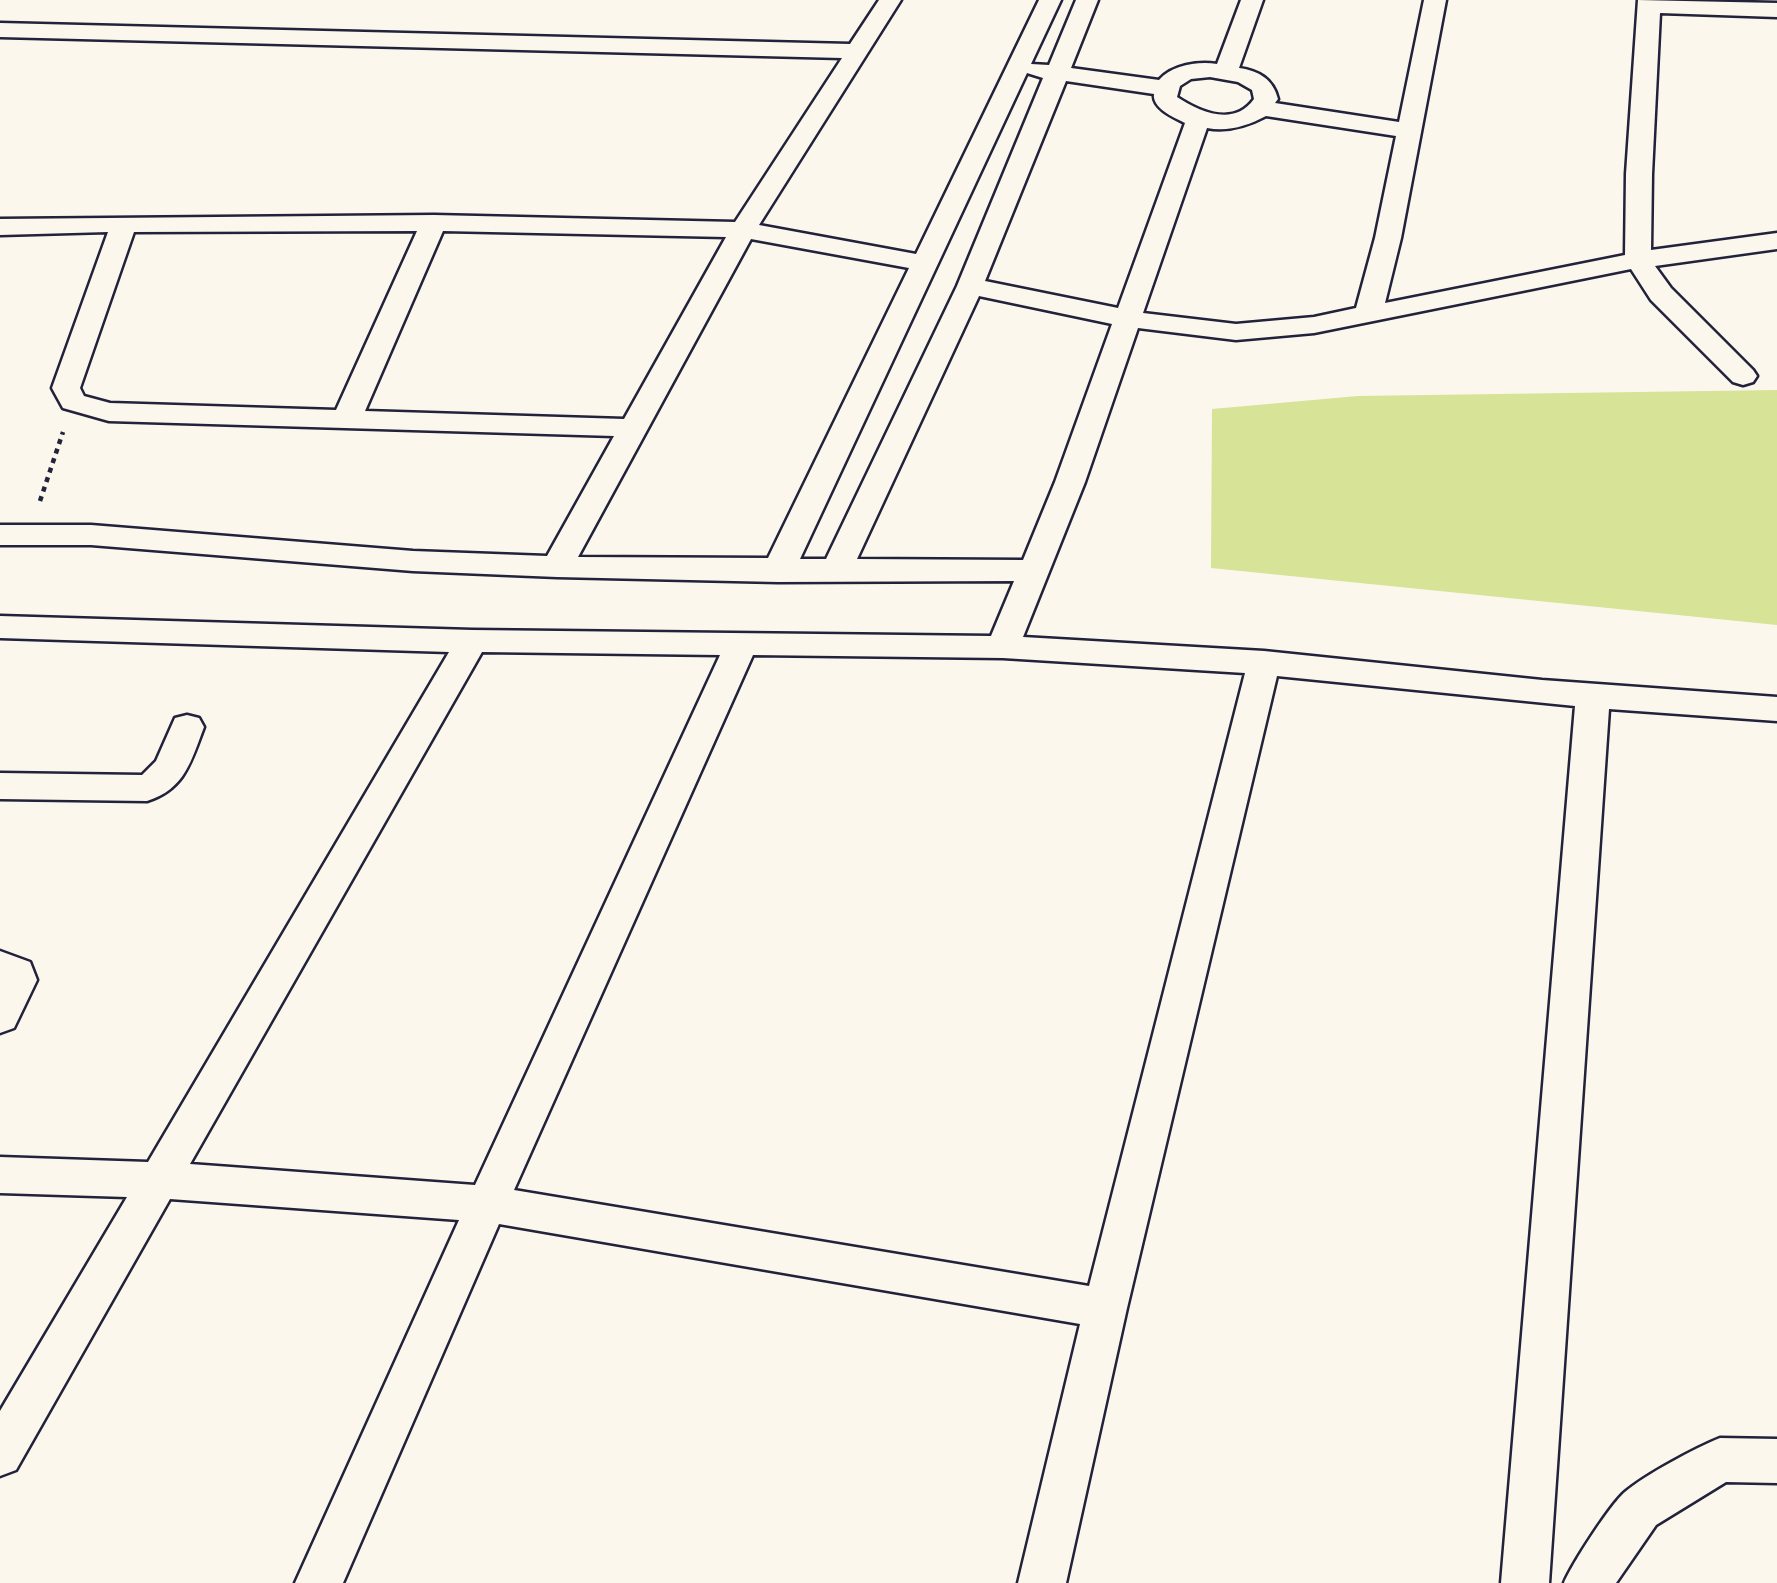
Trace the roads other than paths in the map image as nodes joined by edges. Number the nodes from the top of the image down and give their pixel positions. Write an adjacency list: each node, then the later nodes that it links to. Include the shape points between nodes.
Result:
1 (890, 0): 9 (street)
2 (1050, 0): 10 (street)
3 (1087, 0): 12 (street)
4 (1252, 0): 11 (street)
5 (1435, 0): 16 (street)
6 (1648, 3): 7 (street); 22 (street)
7 (1777, 10)
8 (0, 30): 9 (street)
9 (856, 51): 20 (street)
10 (1020, 68): 12 (street); 23 (street)
11 (1226, 71): 13 (street, via 1181,75); 14 (street, via 1243,75 1265,90)
12 (1059, 72): 13 (street); 24 (street)
13 (1165, 88): 15 (street, via 1165,100)
14 (1264, 108): 15 (street, via 1237,121); 16 (street)
15 (1198, 120): 26 (street)
16 (1408, 131): 25 (street, via 1388,239)
17 (434, 223): 18 (street); 20 (street); 28 (street)
18 (124, 224): 19 (street); 28 (street, via 66,388 73,402 108,412)
19 (0, 227)
20 (743, 230): 23 (street); 29 (street)
21 (1776, 243): 22 (street)
22 (1638, 260): 25 (street); 27 (street, via 1661,293)
23 (923, 263): 33 (street)
24 (970, 286): 26 (street); 32 (street)
25 (1368, 314): 26 (street, via 1314,325 1236,332)
26 (1129, 319): 34 (street)
27 (1743, 376)
28 (346, 420): 29 (street)
29 (634, 428): 31 (street)
30 (15, 534): 31 (street, via 91,535 414,561)
31 (557, 567): 33 (street)
32 (836, 570): 33 (street); 34 (street)
33 (778, 571)
34 (1034, 571): 38 (street)
35 (0, 627): 36 (street)
36 (472, 642): 37 (street); 47 (street)
37 (742, 643): 38 (street); 48 (street)
38 (1003, 647): 39 (street)
39 (1264, 663): 40 (street); 49 (street)
40 (1592, 695): 41 (street); 54 (street)
41 (1777, 709)
42 (187, 727): 43 (street, via 166,777 147,788)
43 (0, 786)
44 (0, 965): 45 (street, via 17,973 18,980)
45 (0, 1017)
46 (0, 1175): 47 (street)
47 (159, 1180): 48 (street); 50 (street)
48 (487, 1204): 49 (street); 52 (street)
49 (1105, 1308): 53 (street)
50 (0, 1454)
51 (1777, 1461): 55 (street, via 1720,1460 1640,1509)
52 (319, 1583)
53 (1042, 1583)
54 (1525, 1583)
55 (1588, 1583)

